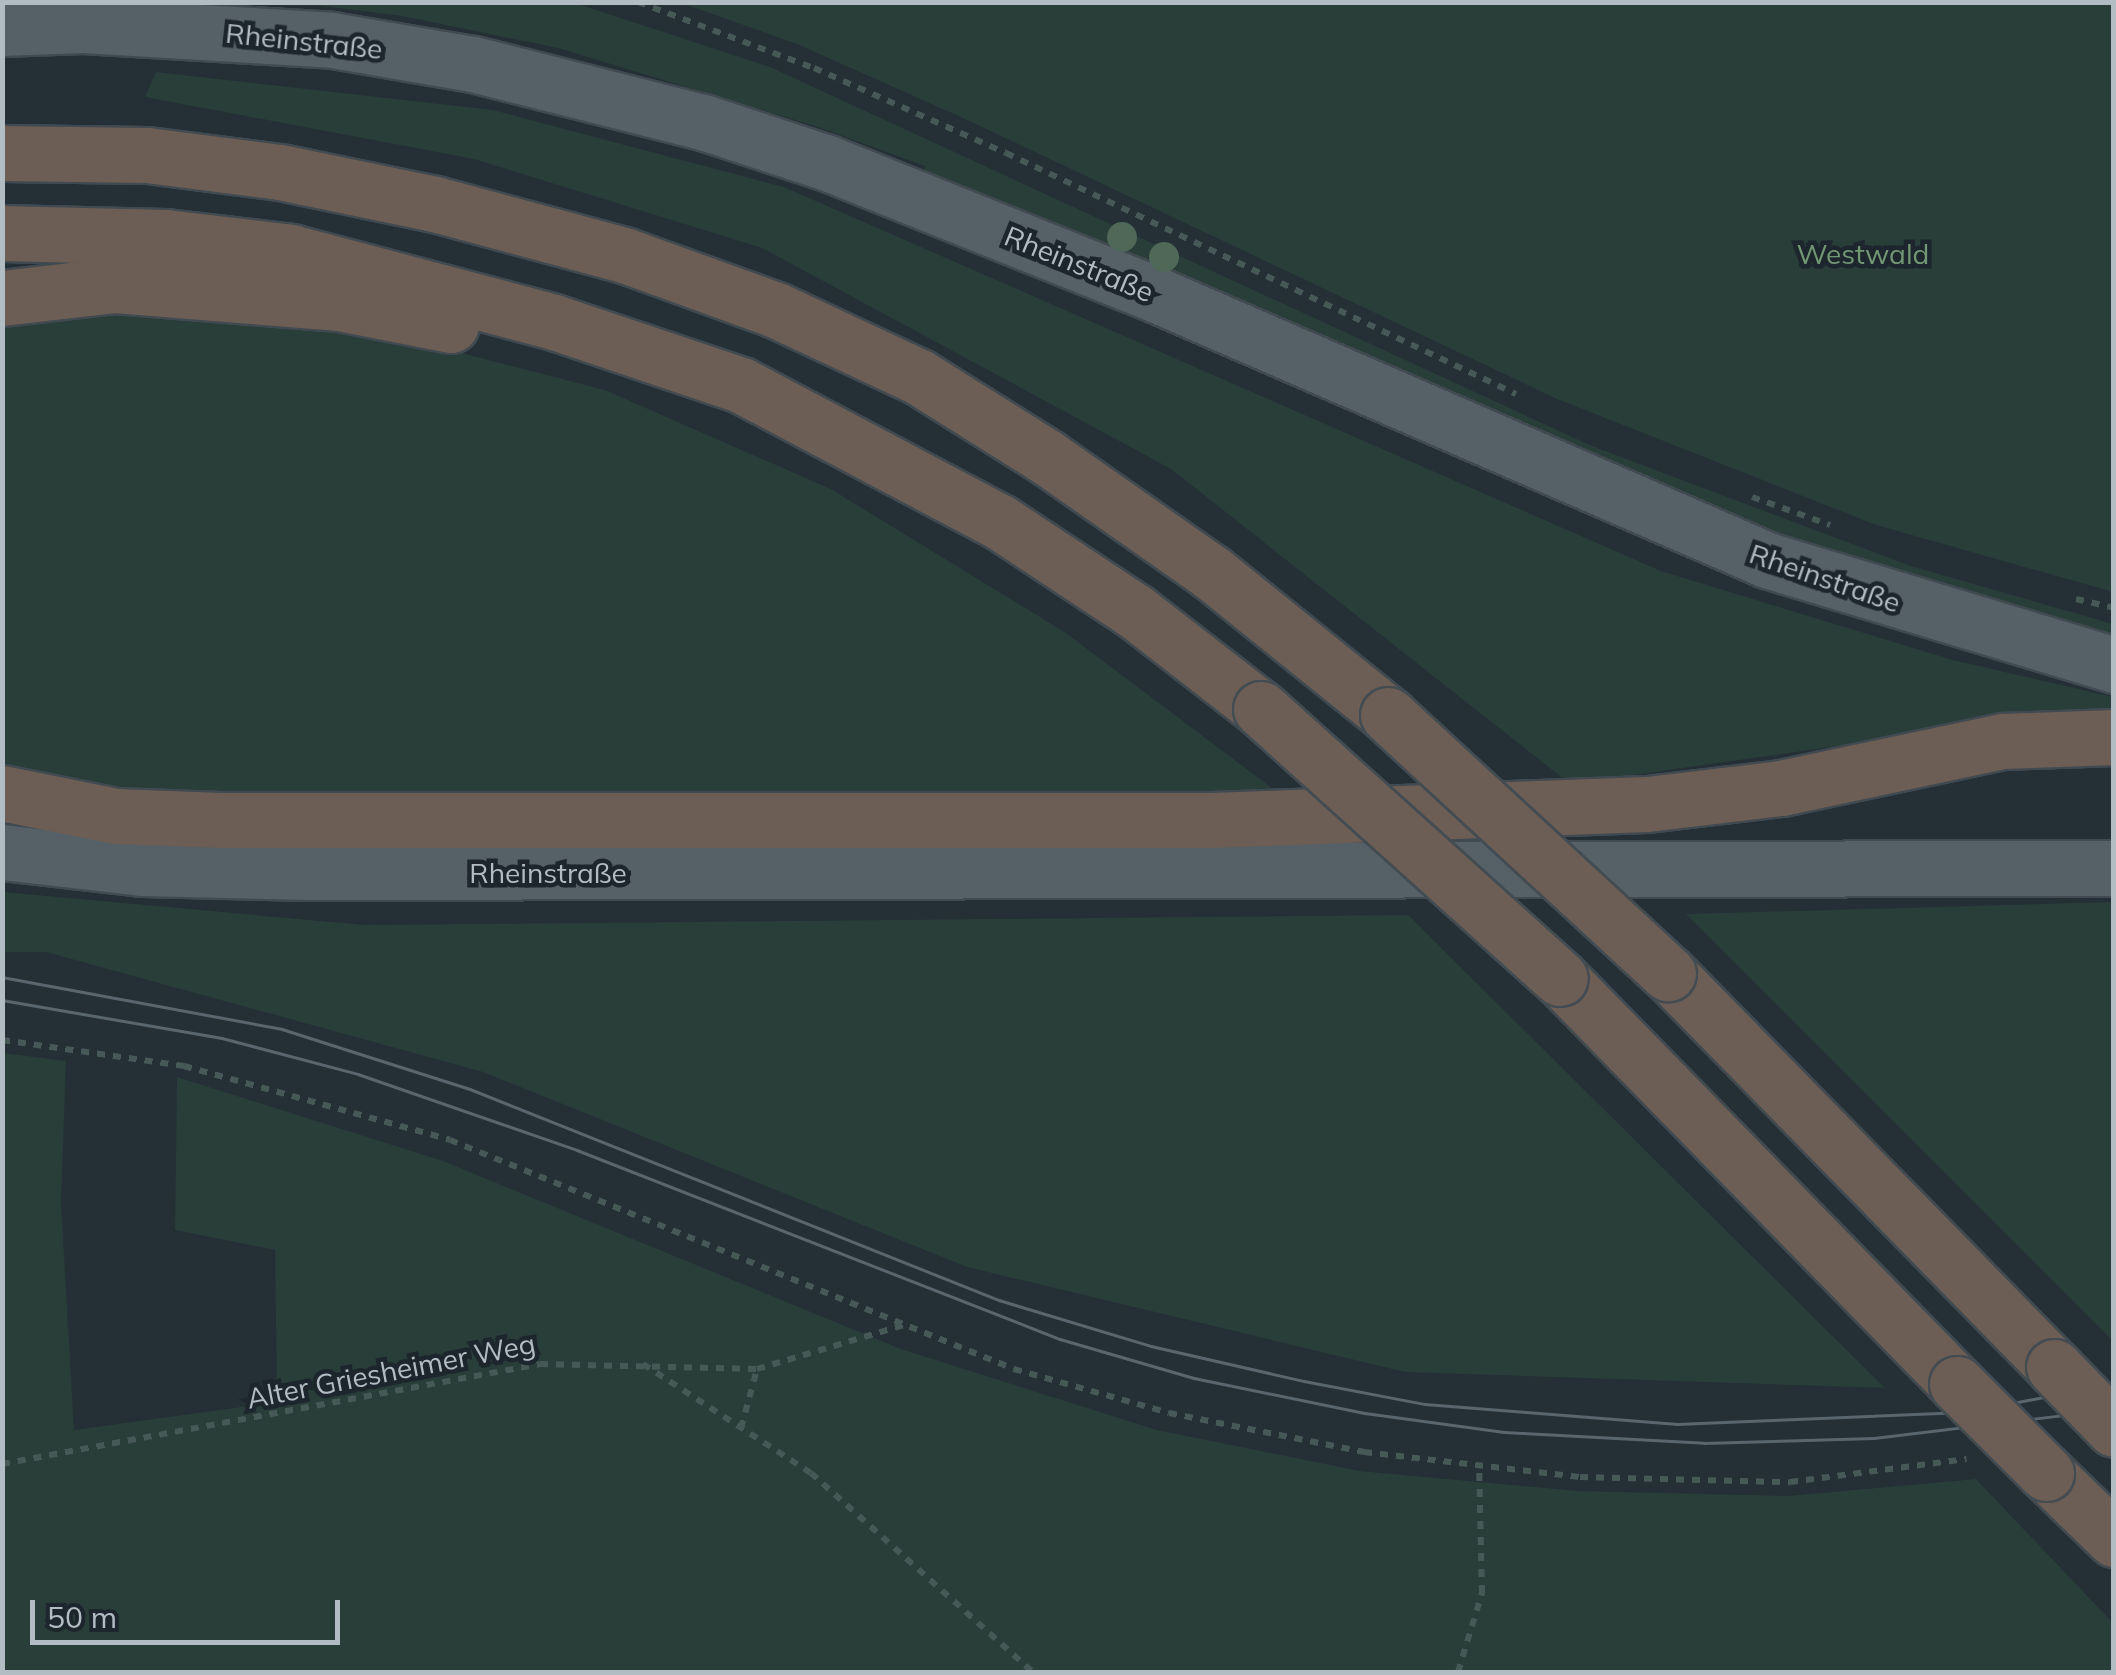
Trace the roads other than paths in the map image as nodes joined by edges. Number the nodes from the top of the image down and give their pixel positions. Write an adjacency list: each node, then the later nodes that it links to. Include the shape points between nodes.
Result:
1 (2, 28): 6 (main road, Rheinstraße, via 102,26 332,40 473,64 703,122 825,162 1140,288 1767,560)
2 (2, 154): 11 (highway, bridge, via 147,156 280,172 435,204 624,255 776,310 919,377 1211,572 1388,715 1668,972)
3 (2, 233): 5 (highway, via 166,237 290,252 554,322)
4 (2, 298): 5 (highway, via 115,285 339,303)
5 (741, 385): 12 (highway, bridge, via 1000,522 1136,612 1260,709 1560,978)
6 (2114, 665)
7 (2114, 737): 8 (highway, via 2003,741 1781,788 1646,804 1212,820 221,820 116,816)
8 (2, 793)
9 (2, 852): 10 (main road, Rheinstraße, via 142,868 307,872)
10 (2114, 868)
11 (2114, 1429)
12 (2114, 1540)

